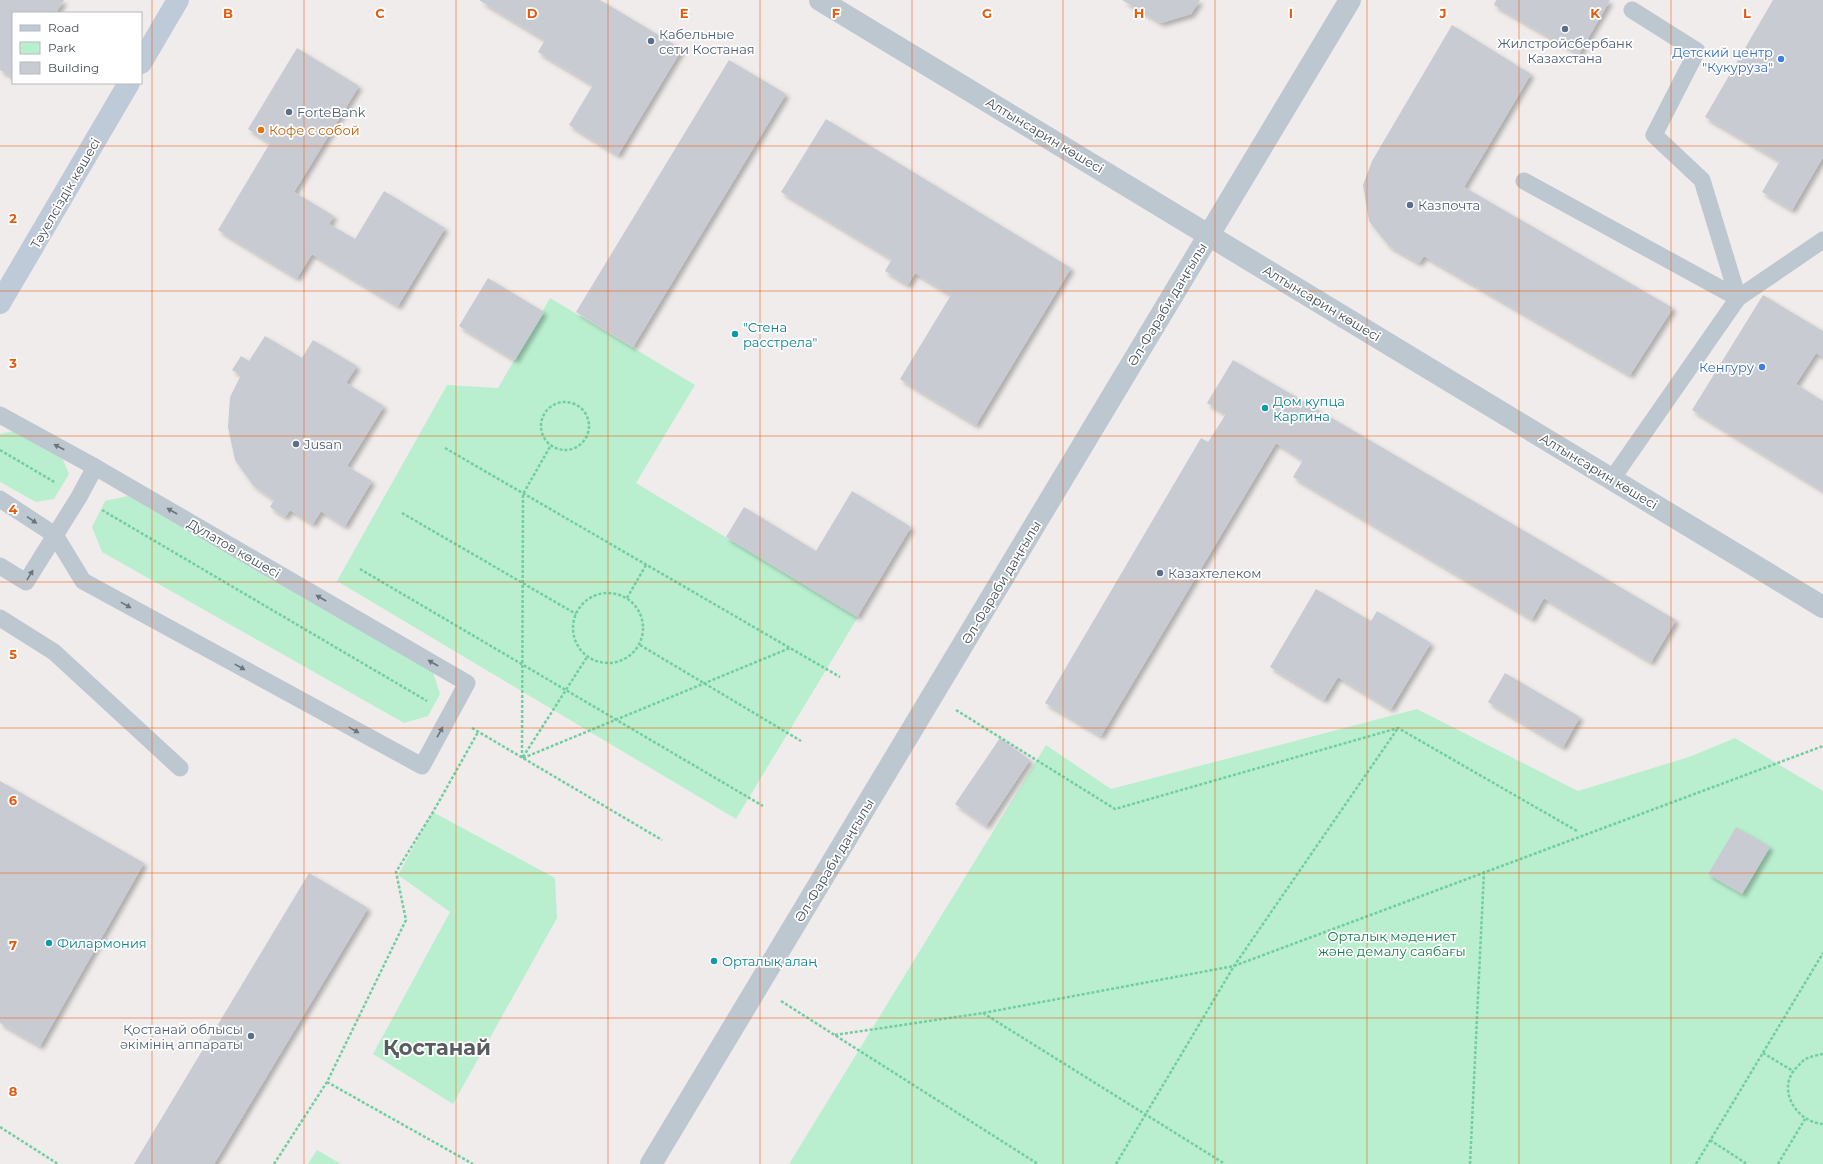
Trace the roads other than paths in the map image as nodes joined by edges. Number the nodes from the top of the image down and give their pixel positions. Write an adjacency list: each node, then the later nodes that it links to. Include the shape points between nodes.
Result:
1 (178, 0): 5 (main road)
2 (820, 0): 8 (street, Алтынсарин көшесі)
3 (1350, 0): 8 (street, Әл-Фараби даңғылы)
4 (1632, 10): 10 (lane, via 1697,51 1654,134 1702,180)
5 (142, 61)
6 (128, 84): 11 (main road, Тәуелсіздік көшесі)
7 (1524, 181): 10 (lane)
8 (1209, 234): 14 (street, Алтынсарин көшесі); 21 (street, Әл-Фараби даңғылы)
9 (1823, 240): 10 (lane)
10 (1738, 298): 14 (lane)
11 (0, 303)
12 (0, 415): 13 (lane, Дулатов көшесі, one-way to 12)
13 (95, 466): 16 (lane); 16 (lane, Дулатов көшесі, one-way to 13, via 83,581 422,766 467,683)
14 (1612, 479): 18 (street, Алтынсарин көшесі)
15 (0, 499): 16 (lane, one-way to 16)
16 (55, 535): 17 (lane, one-way to 16, via 26,582)
17 (0, 566)
18 (1823, 607)
19 (0, 618): 20 (lane, via 54,652)
20 (180, 768)
21 (651, 1164)

